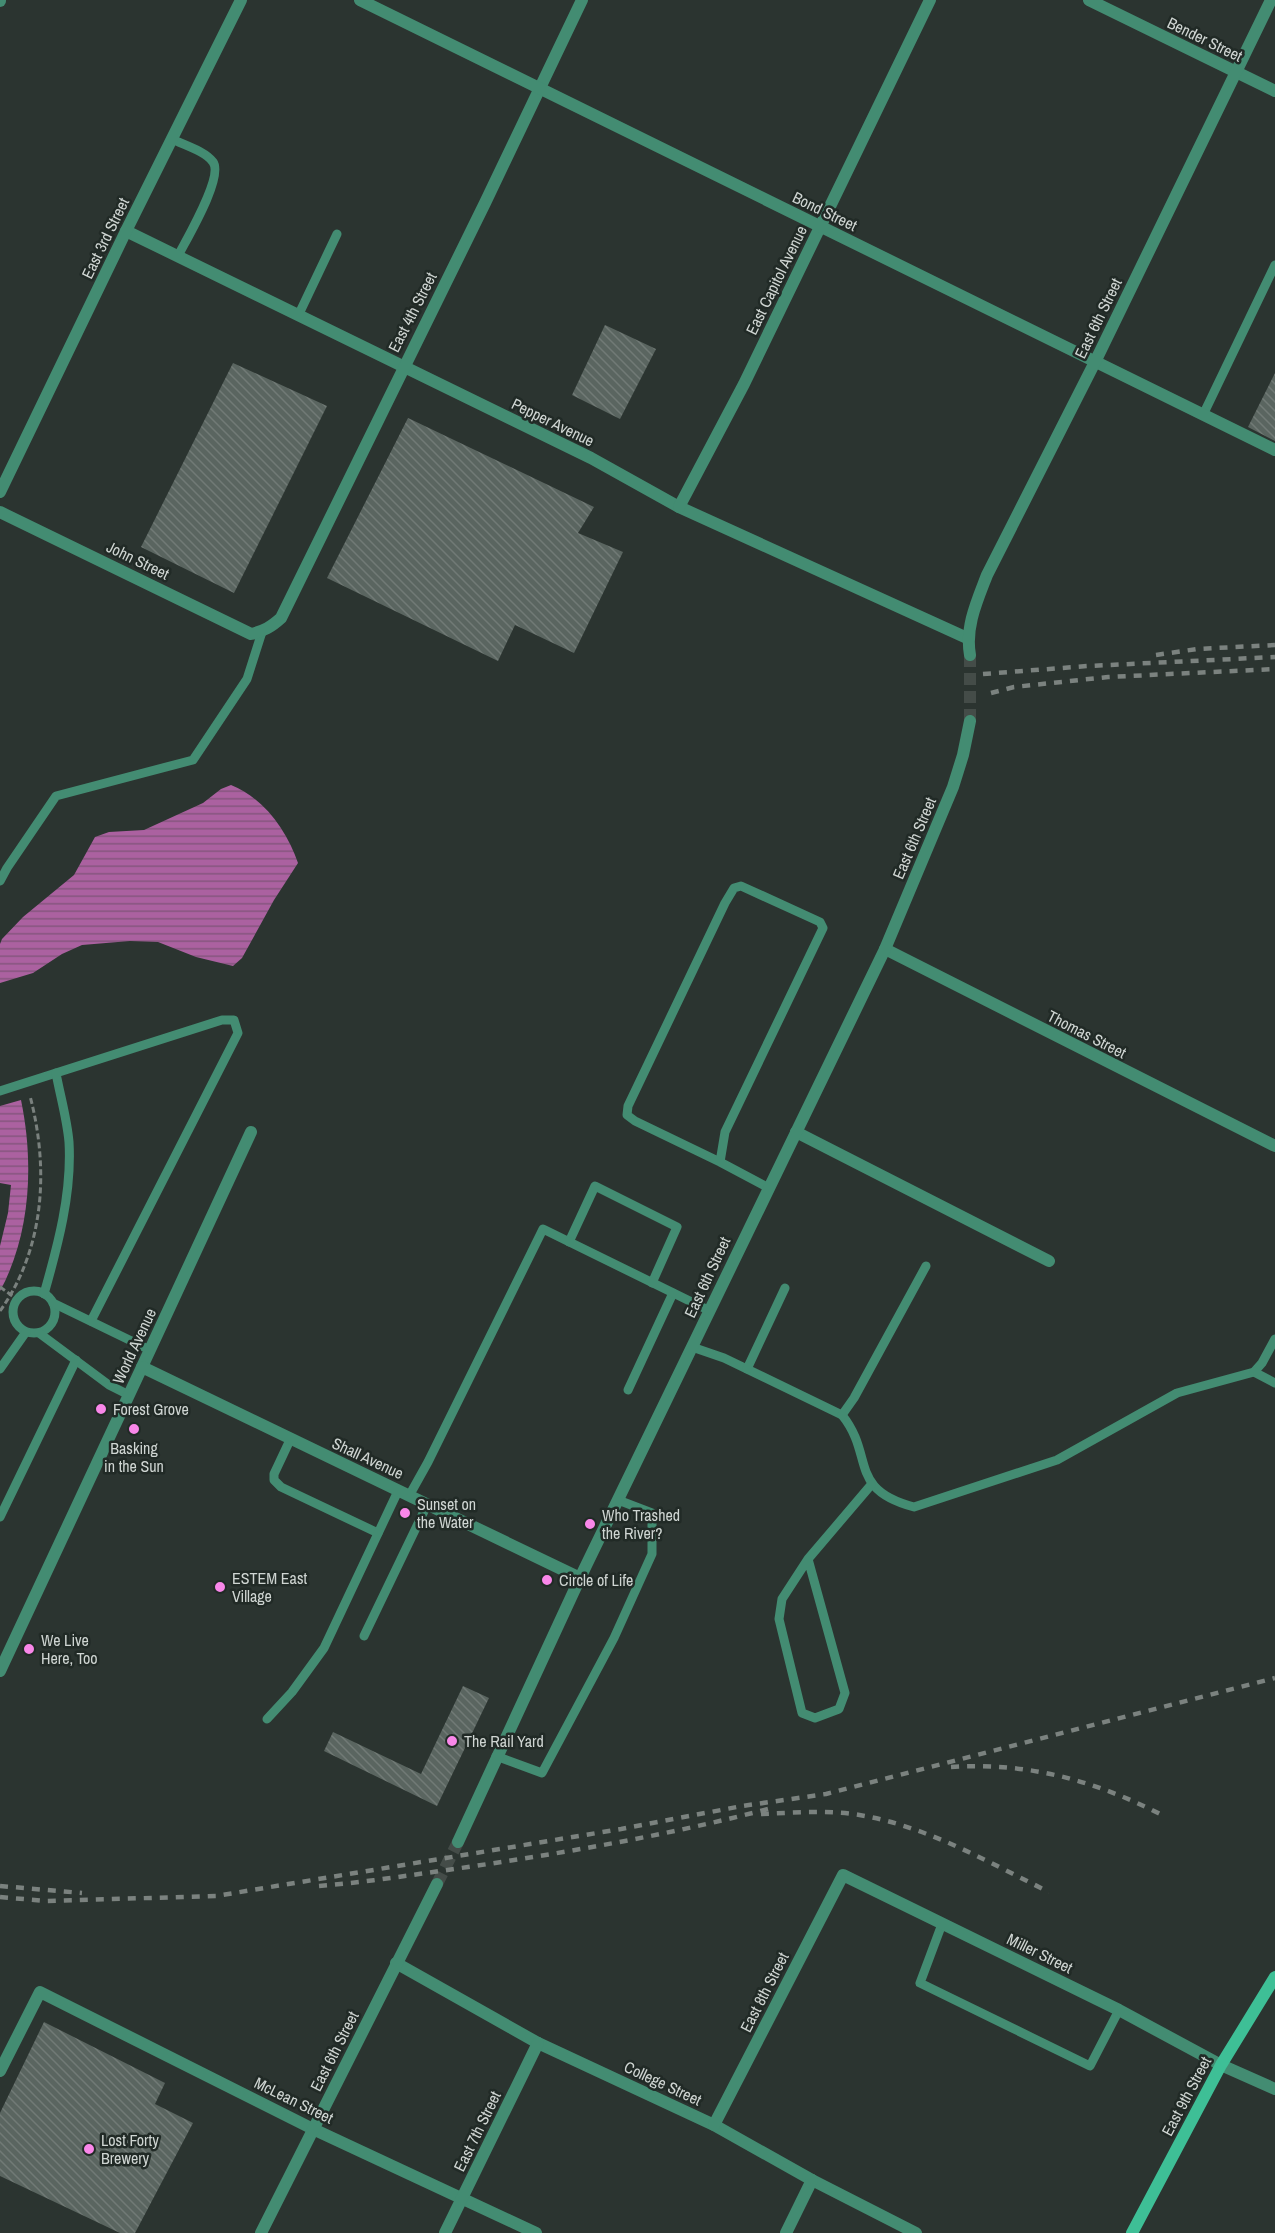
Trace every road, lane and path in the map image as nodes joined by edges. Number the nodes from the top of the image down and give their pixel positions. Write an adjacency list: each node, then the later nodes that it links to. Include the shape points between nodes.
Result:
1 (241, 0): 10 (street, East 3rd Street)
2 (360, 0): 8 (street, Bond Street)
3 (582, 0): 8 (street, East 4th Street)
4 (930, 0): 11 (street, East Capitol Avenue)
5 (1089, 0): 7 (street, Bender Street)
6 (1271, 0): 7 (street, East 6th Street)
7 (1235, 72): 9 (street, Bender Street); 17 (street, East 6th Street)
8 (539, 88): 11 (street, Bond Street); 18 (street, East 4th Street)
9 (1275, 91)
10 (172, 140): 12 (street, East 3rd Street); 14 (lane, via 202,153 213,162 216,172)
11 (819, 227): 17 (street, Bond Street); 22 (street, East Capitol Avenue, via 744,384)
12 (126, 231): 14 (street, Pepper Avenue); 21 (street, East 3rd Street)
13 (337, 234): 16 (lane)
14 (178, 256): 16 (street, Pepper Avenue)
15 (1275, 265): 19 (lane)
16 (298, 316): 18 (street, Pepper Avenue)
17 (1095, 363): 19 (street, Bond Street); 25 (street, East 6th Street, via 987,575)
18 (403, 368): 22 (street, Pepper Avenue, via 591,458); 24 (street, East 4th Street, via 280,618)
19 (1203, 415): 20 (street, Bond Street)
20 (1275, 450)
21 (0, 492)
22 (679, 507): 25 (street, Pepper Avenue)
23 (0, 512): 24 (street, John Street, via 251,634)
24 (262, 632): 28 (lane, via 247,679 193,760 56,796)
25 (967, 638): 26 (street, East 6th Street)
26 (970, 655)
27 (970, 721): 29 (street, East 6th Street, via 953,787)
28 (0, 881)
29 (885, 949): 34 (street, East 6th Street); 35 (street, Thomas Street)
30 (56, 1073): 31 (lane); 45 (lane, via 69,1142 67,1188 56,1255); 50 (lane, via 222,1020 234,1020 238,1033)
31 (27, 1082): 32 (lane); 46 (path, via 36,1117 42,1187 28,1257)
32 (0, 1091)
33 (251, 1132): 55 (street, World Avenue)
34 (796, 1132): 37 (street, East 6th Street); 39 (street)
35 (1275, 1146)
36 (720, 1162): 36 (lane, via 725,1132 823,928 820,922 741,886 734,888 725,903 627,1115); 37 (lane)
37 (769, 1188): 48 (street, East 6th Street)
38 (569, 1242): 41 (lane); 41 (lane, via 595,1186 677,1227); 67 (lane, via 543,1229 428,1462)
39 (1049, 1261)
40 (926, 1266): 64 (lane)
41 (652, 1283): 44 (lane)
42 (0, 1287): 46 (path)
43 (785, 1288): 59 (lane)
44 (673, 1293): 48 (lane); 62 (lane)
45 (44, 1294): 46 (lane, via 34,1291); 47 (lane)
46 (12, 1295): 49 (path); 51 (lane, via 12,1316)
47 (53, 1303): 50 (lane); 52 (lane, via 51,1324)
48 (708, 1310): 54 (street, East 6th Street)
49 (0, 1311)
50 (91, 1321): 55 (lane)
51 (26, 1332): 52 (lane); 58 (lane)
52 (39, 1333): 56 (lane)
53 (1275, 1339): 60 (lane)
54 (692, 1347): 59 (lane); 68 (street, East 6th Street)
55 (150, 1350): 57 (street, World Avenue)
56 (75, 1360): 63 (lane); 70 (lane)
57 (142, 1367): 63 (street, World Avenue); 65 (street, Shall Avenue)
58 (0, 1369)
59 (747, 1369): 64 (lane)
60 (1254, 1372): 61 (lane); 66 (lane, via 1177,1394 1058,1460 915,1508 898,1503)
61 (1275, 1383)
62 (627, 1390)
63 (129, 1395): 75 (street, World Avenue)
64 (842, 1415): 66 (lane, via 852,1427)
65 (290, 1440): 67 (street, Shall Avenue); 71 (lane, via 274,1480)
66 (871, 1485): 72 (lane)
67 (404, 1493): 69 (street, Shall Avenue); 71 (lane)
68 (618, 1500): 73 (street, East 6th Street); 77 (lane, via 652,1513 652,1554 614,1638 542,1773)
69 (427, 1505): 73 (street, Shall Avenue); 74 (lane)
70 (0, 1516)
71 (378, 1533): 76 (lane, via 324,1648)
72 (808, 1559): 72 (lane, via 782,1599 779,1619 802,1713 815,1718 839,1709 845,1694)
73 (580, 1578): 77 (street, East 6th Street)
74 (364, 1636)
75 (0, 1671)
76 (267, 1719)
77 (496, 1756): 78 (street, East 6th Street)
78 (458, 1842)
79 (843, 1875): 81 (street, Miller Street); 89 (street, East 8th Street)
80 (437, 1884): 82 (street, East 6th Street)
81 (942, 1924): 84 (street, Miller Street); 84 (lane, via 920,1983 1069,2056 1090,2066)
82 (396, 1964): 85 (street, College Street); 90 (street, East 6th Street)
83 (1275, 1977): 86 (main road, East 9th Street)
84 (1119, 2010): 86 (street, Miller Street)
85 (538, 2043): 89 (street, College Street); 92 (street, East 7th Street)
86 (1221, 2065): 88 (street, Miller Street); 98 (main road, East 9th Street)
87 (0, 2071): 90 (street, McLean Street, via 40,1992)
88 (1275, 2089)
89 (714, 2125): 91 (street, College Street)
90 (313, 2129): 92 (street, McLean Street); 93 (street, East 6th Street)
91 (812, 2180): 96 (street); 97 (street, College Street)
92 (463, 2197): 94 (street, East 7th Street); 95 (street, McLean Street)
93 (261, 2233)
94 (445, 2233)
95 (536, 2233)
96 (786, 2233)
97 (916, 2233)
98 (1132, 2233)

